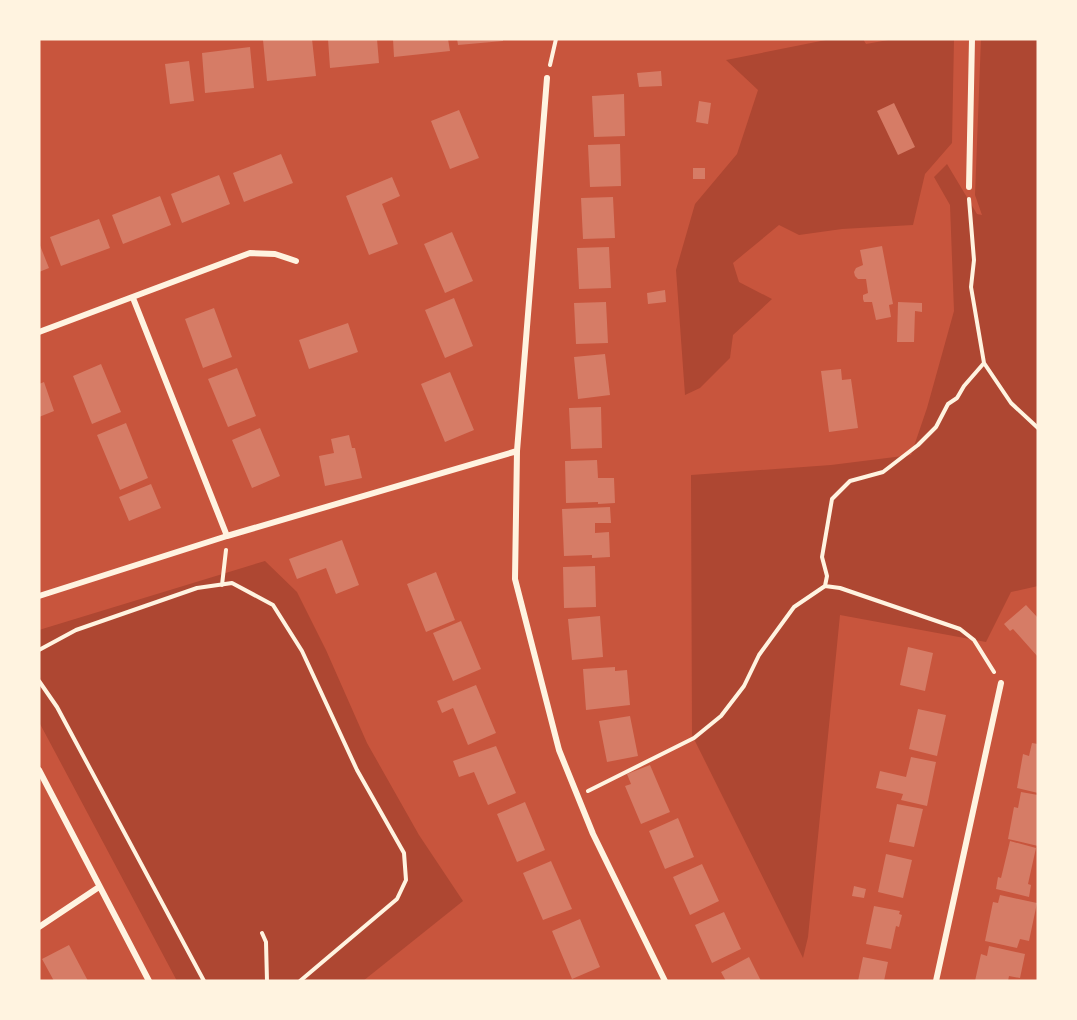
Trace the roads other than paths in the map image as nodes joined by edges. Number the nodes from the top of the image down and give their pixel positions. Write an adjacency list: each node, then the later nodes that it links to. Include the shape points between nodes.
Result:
1 (972, 39): 3 (street)
2 (547, 78): 7 (street)
3 (969, 187)
4 (296, 261): 5 (street, via 275,254 250,253)
5 (133, 298): 6 (street); 8 (street)
6 (39, 332)
7 (517, 452): 8 (street); 15 (street, via 515,579 559,750 638,930)
8 (227, 536): 9 (street)
9 (39, 596)
10 (1001, 683): 16 (street)
11 (39, 770): 12 (street)
12 (99, 887): 13 (street); 14 (street)
13 (39, 927)
14 (149, 981)
15 (665, 981)
16 (936, 981)

